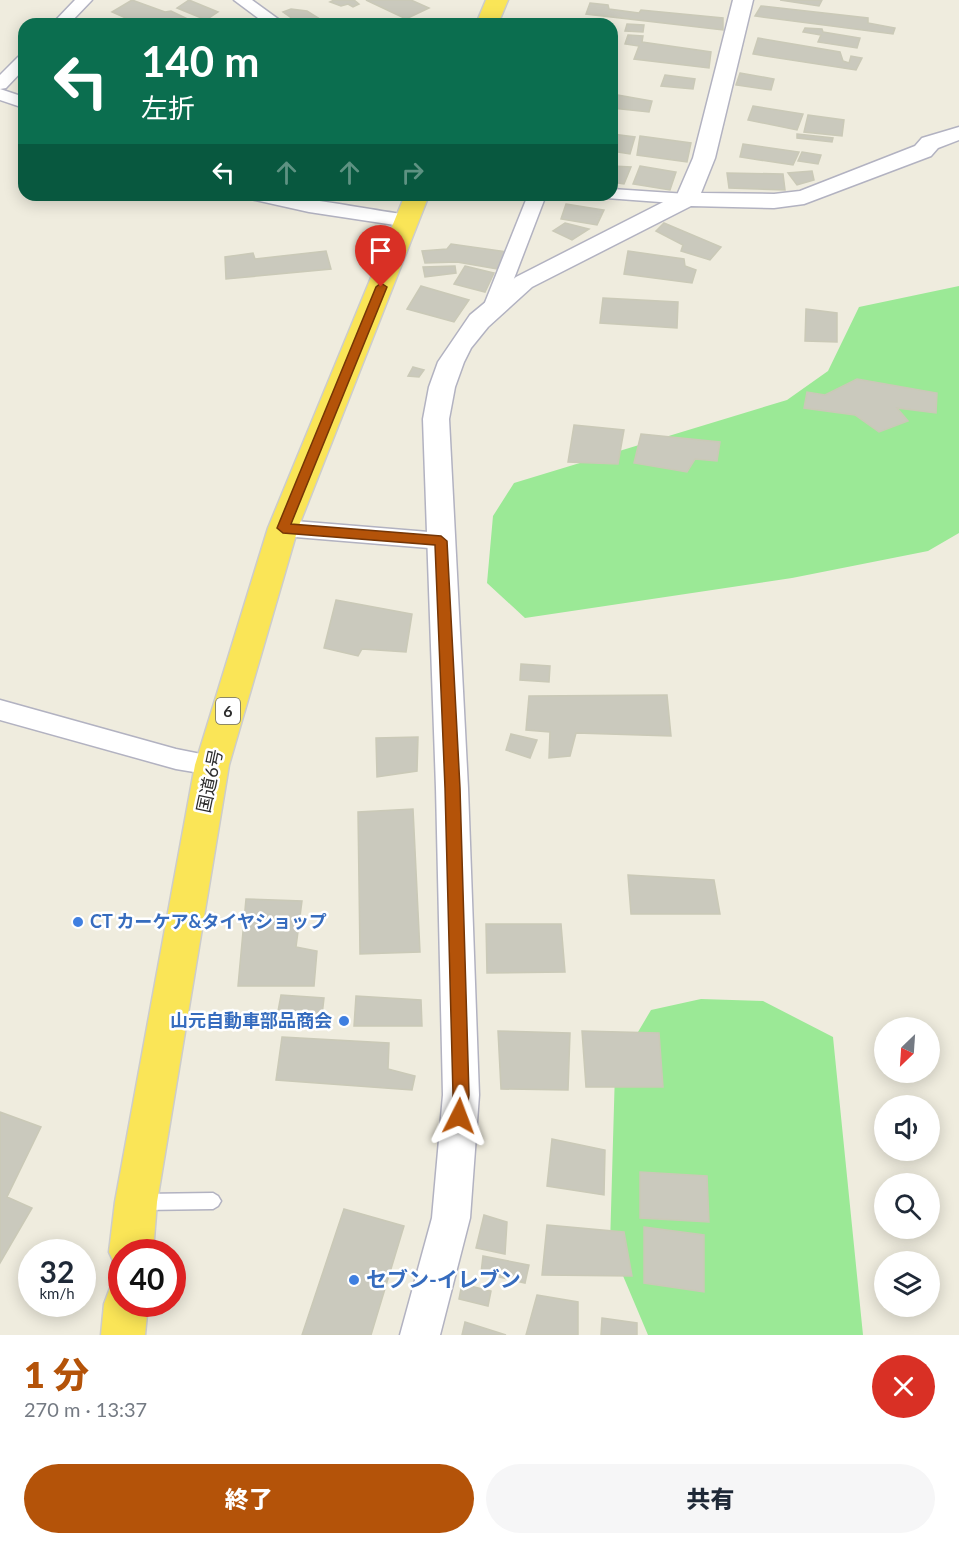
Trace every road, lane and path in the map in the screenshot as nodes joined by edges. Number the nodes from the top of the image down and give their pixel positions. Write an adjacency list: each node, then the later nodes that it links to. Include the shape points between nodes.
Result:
1 (84, 0): 5 (street)
2 (242, 0): 6 (street)
3 (497, 0): 7 (highway)
4 (743, 0): 14 (street, via 704,158)
5 (66, 18)
6 (268, 18)
7 (490, 18)
8 (18, 66): 9 (street)
9 (0, 84)
10 (0, 94): 11 (street)
11 (18, 101)
12 (959, 133): 14 (street, via 804,197 774,201)
13 (618, 194): 14 (street)
14 (687, 199): 18 (street, via 524,282)
15 (283, 201): 17 (street, via 309,207)
16 (535, 201): 18 (street)
17 (413, 208): 19 (highway, 国道6号 / 6)
18 (492, 310): 20 (street, via 461,345 442,387 436,420)
19 (283, 528): 20 (street); 22 (highway, 国道6号 / 6)
20 (441, 541): 28 (street, via 461,1095 451,1218)
21 (0, 710): 22 (street, via 176,759)
22 (212, 765): 24 (highway, 国道6号 / 6)
23 (213, 1201): 24 (lane)
24 (136, 1202): 25 (highway, 国道6号 / 6)
25 (132, 1239)
26 (125, 1317): 27 (highway)
27 (123, 1335)
28 (420, 1335)

